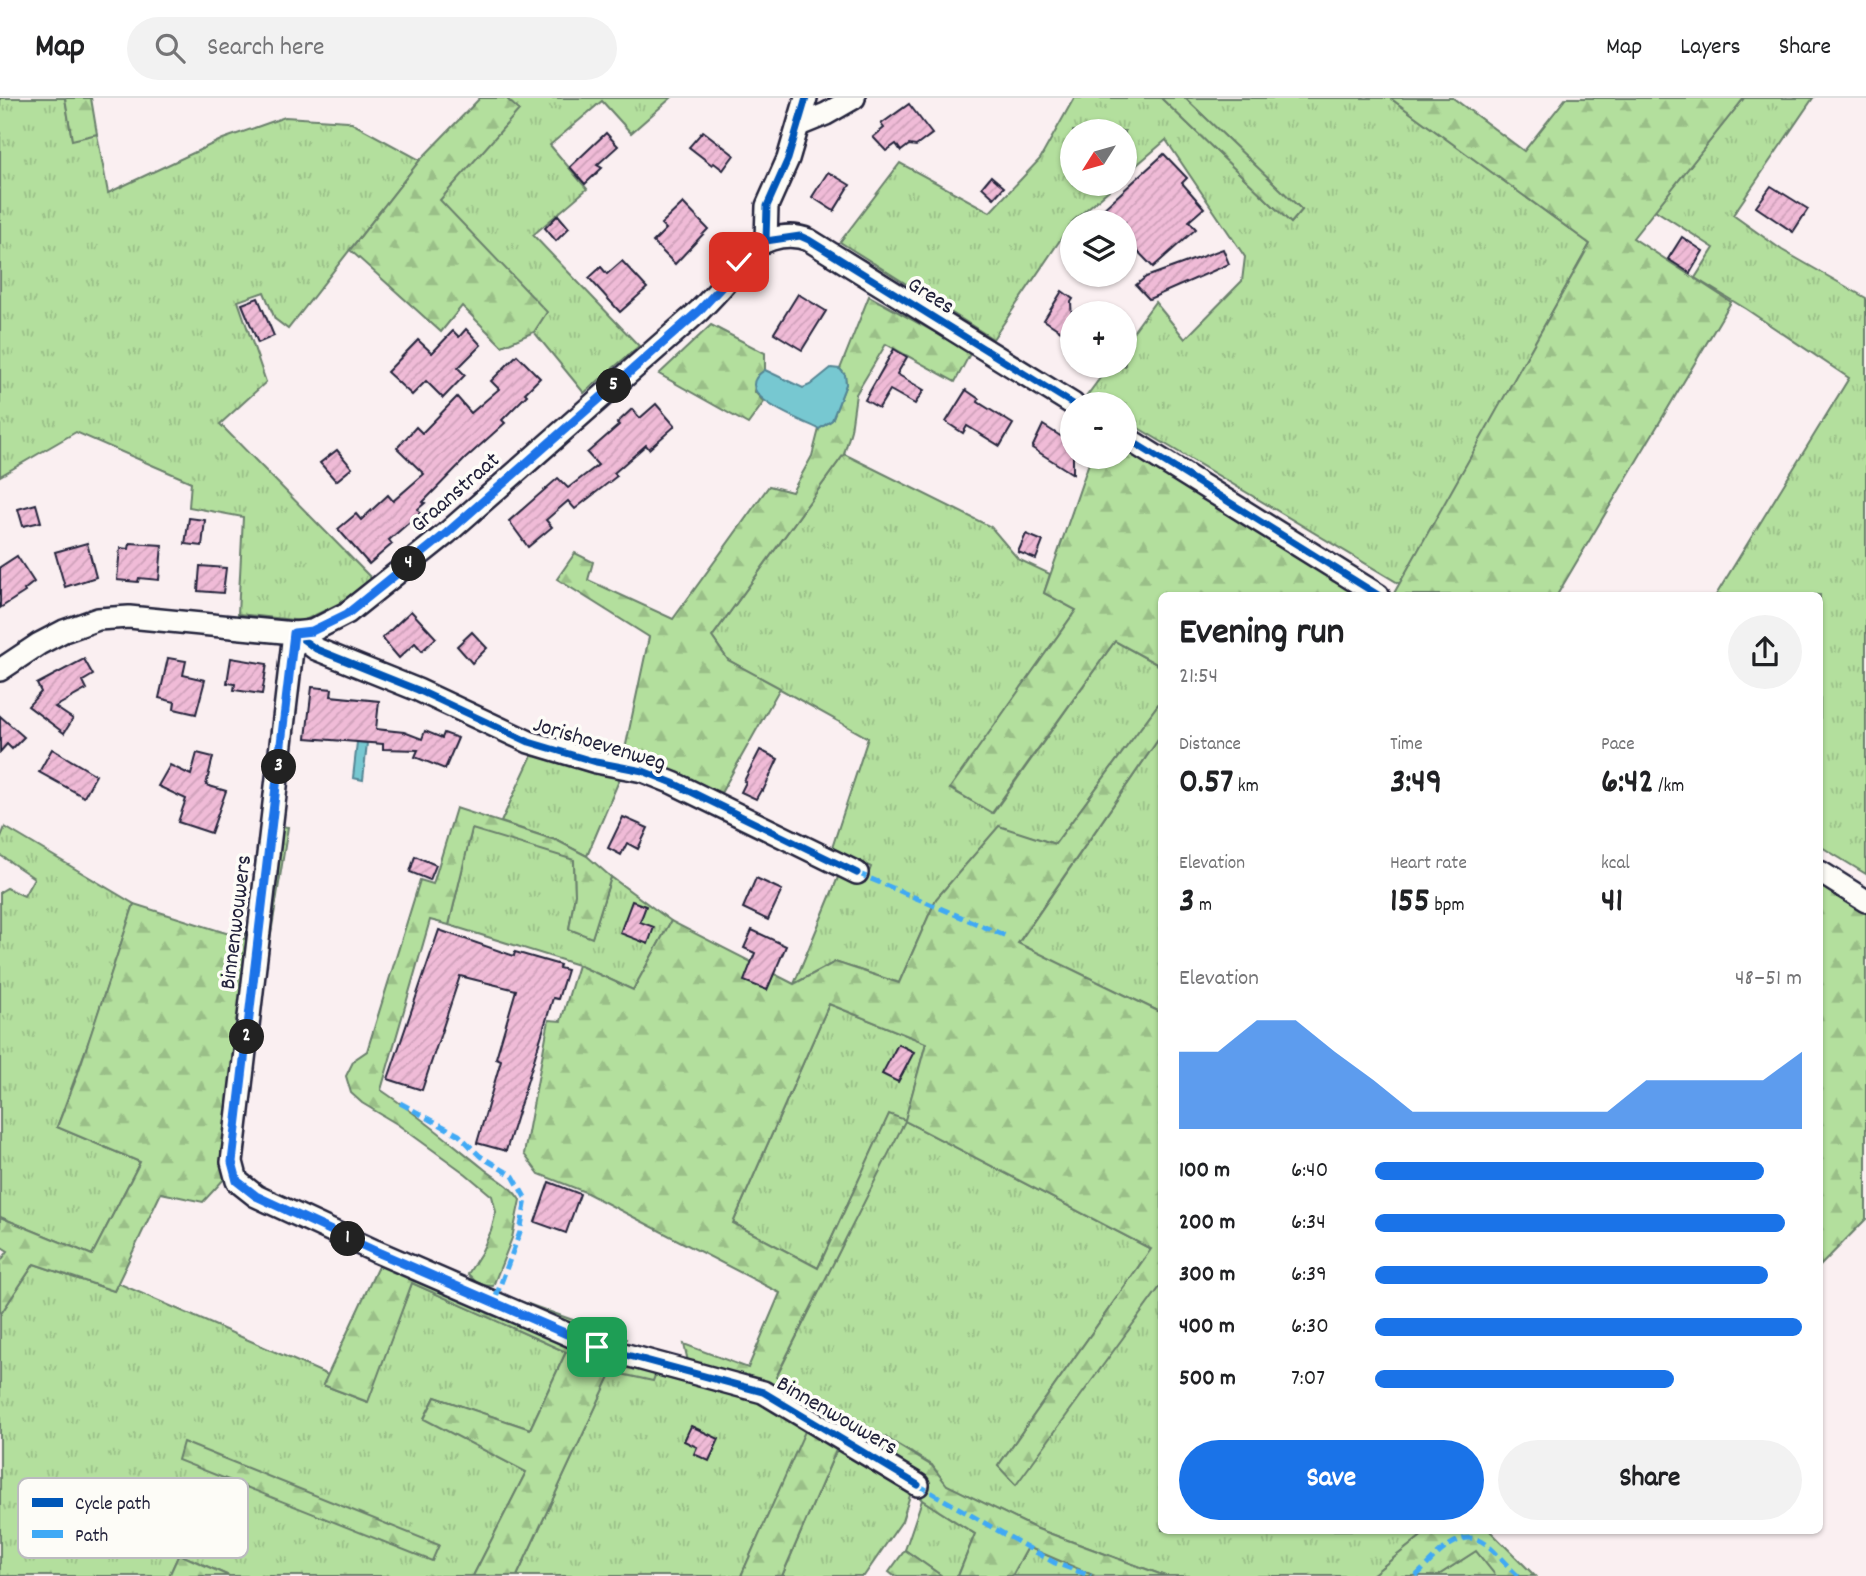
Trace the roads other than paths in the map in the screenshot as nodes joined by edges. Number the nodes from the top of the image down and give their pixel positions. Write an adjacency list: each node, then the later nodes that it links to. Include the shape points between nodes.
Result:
1 (806, 98): 3 (street)
2 (853, 98): 3 (street)
3 (799, 125): 4 (street, via 767,206)
4 (766, 241): 5 (street, Grees, via 800,236 809,240); 8 (street, Graanstraat, via 750,250 699,311 447,533 347,614 312,631)
5 (1060, 396)
6 (1137, 444): 7 (street)
7 (1373, 592)
8 (294, 633): 9 (street, Graanstraat, via 129,617 97,619 39,644); 10 (street, Jorishoevenweg, via 316,649 528,742 673,783); 13 (street, Binnenwouwers, via 232,1162 237,1181 256,1196 363,1246 597,1347 763,1392)
9 (0, 670)
10 (857, 873)
11 (1823, 874): 12 (street)
12 (1866, 901)
13 (918, 1485)

